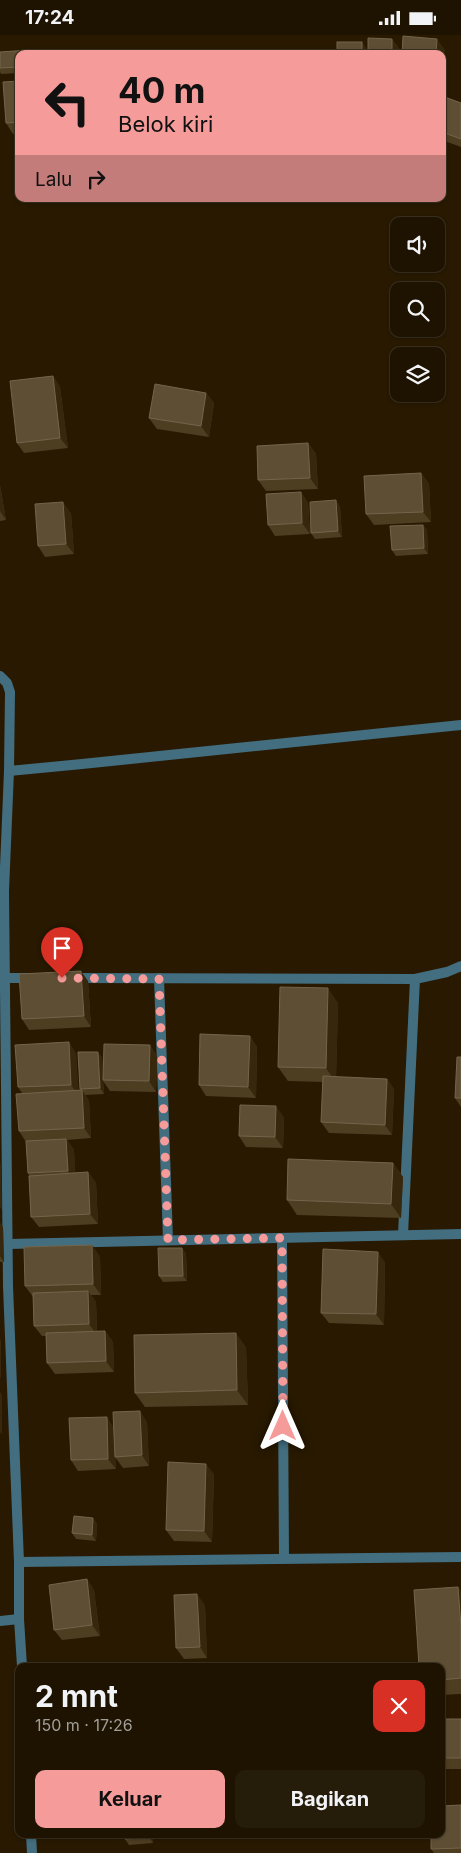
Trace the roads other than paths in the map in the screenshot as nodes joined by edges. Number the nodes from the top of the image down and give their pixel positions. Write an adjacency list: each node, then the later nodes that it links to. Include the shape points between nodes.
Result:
1 (0, 676): 3 (street, via 10,692)
2 (461, 725): 3 (street)
3 (9, 771): 5 (street, via 4,891)
4 (461, 966): 9 (street)
5 (5, 978): 6 (street); 14 (street)
6 (43, 978)
7 (62, 978): 8 (street)
8 (159, 979): 9 (street); 13 (street)
9 (415, 979): 11 (street)
10 (461, 1234): 11 (street)
11 (403, 1235): 12 (street)
12 (282, 1238): 13 (street); 17 (street)
13 (168, 1240): 14 (street)
14 (8, 1244): 15 (street)
15 (4, 1286): 18 (street)
16 (461, 1557): 17 (street)
17 (284, 1558): 18 (street)
18 (19, 1562): 19 (street)
19 (19, 1619): 20 (street); 21 (street)
20 (0, 1621)
21 (22, 1663)
22 (31, 1838): 23 (street)
23 (32, 1853)

